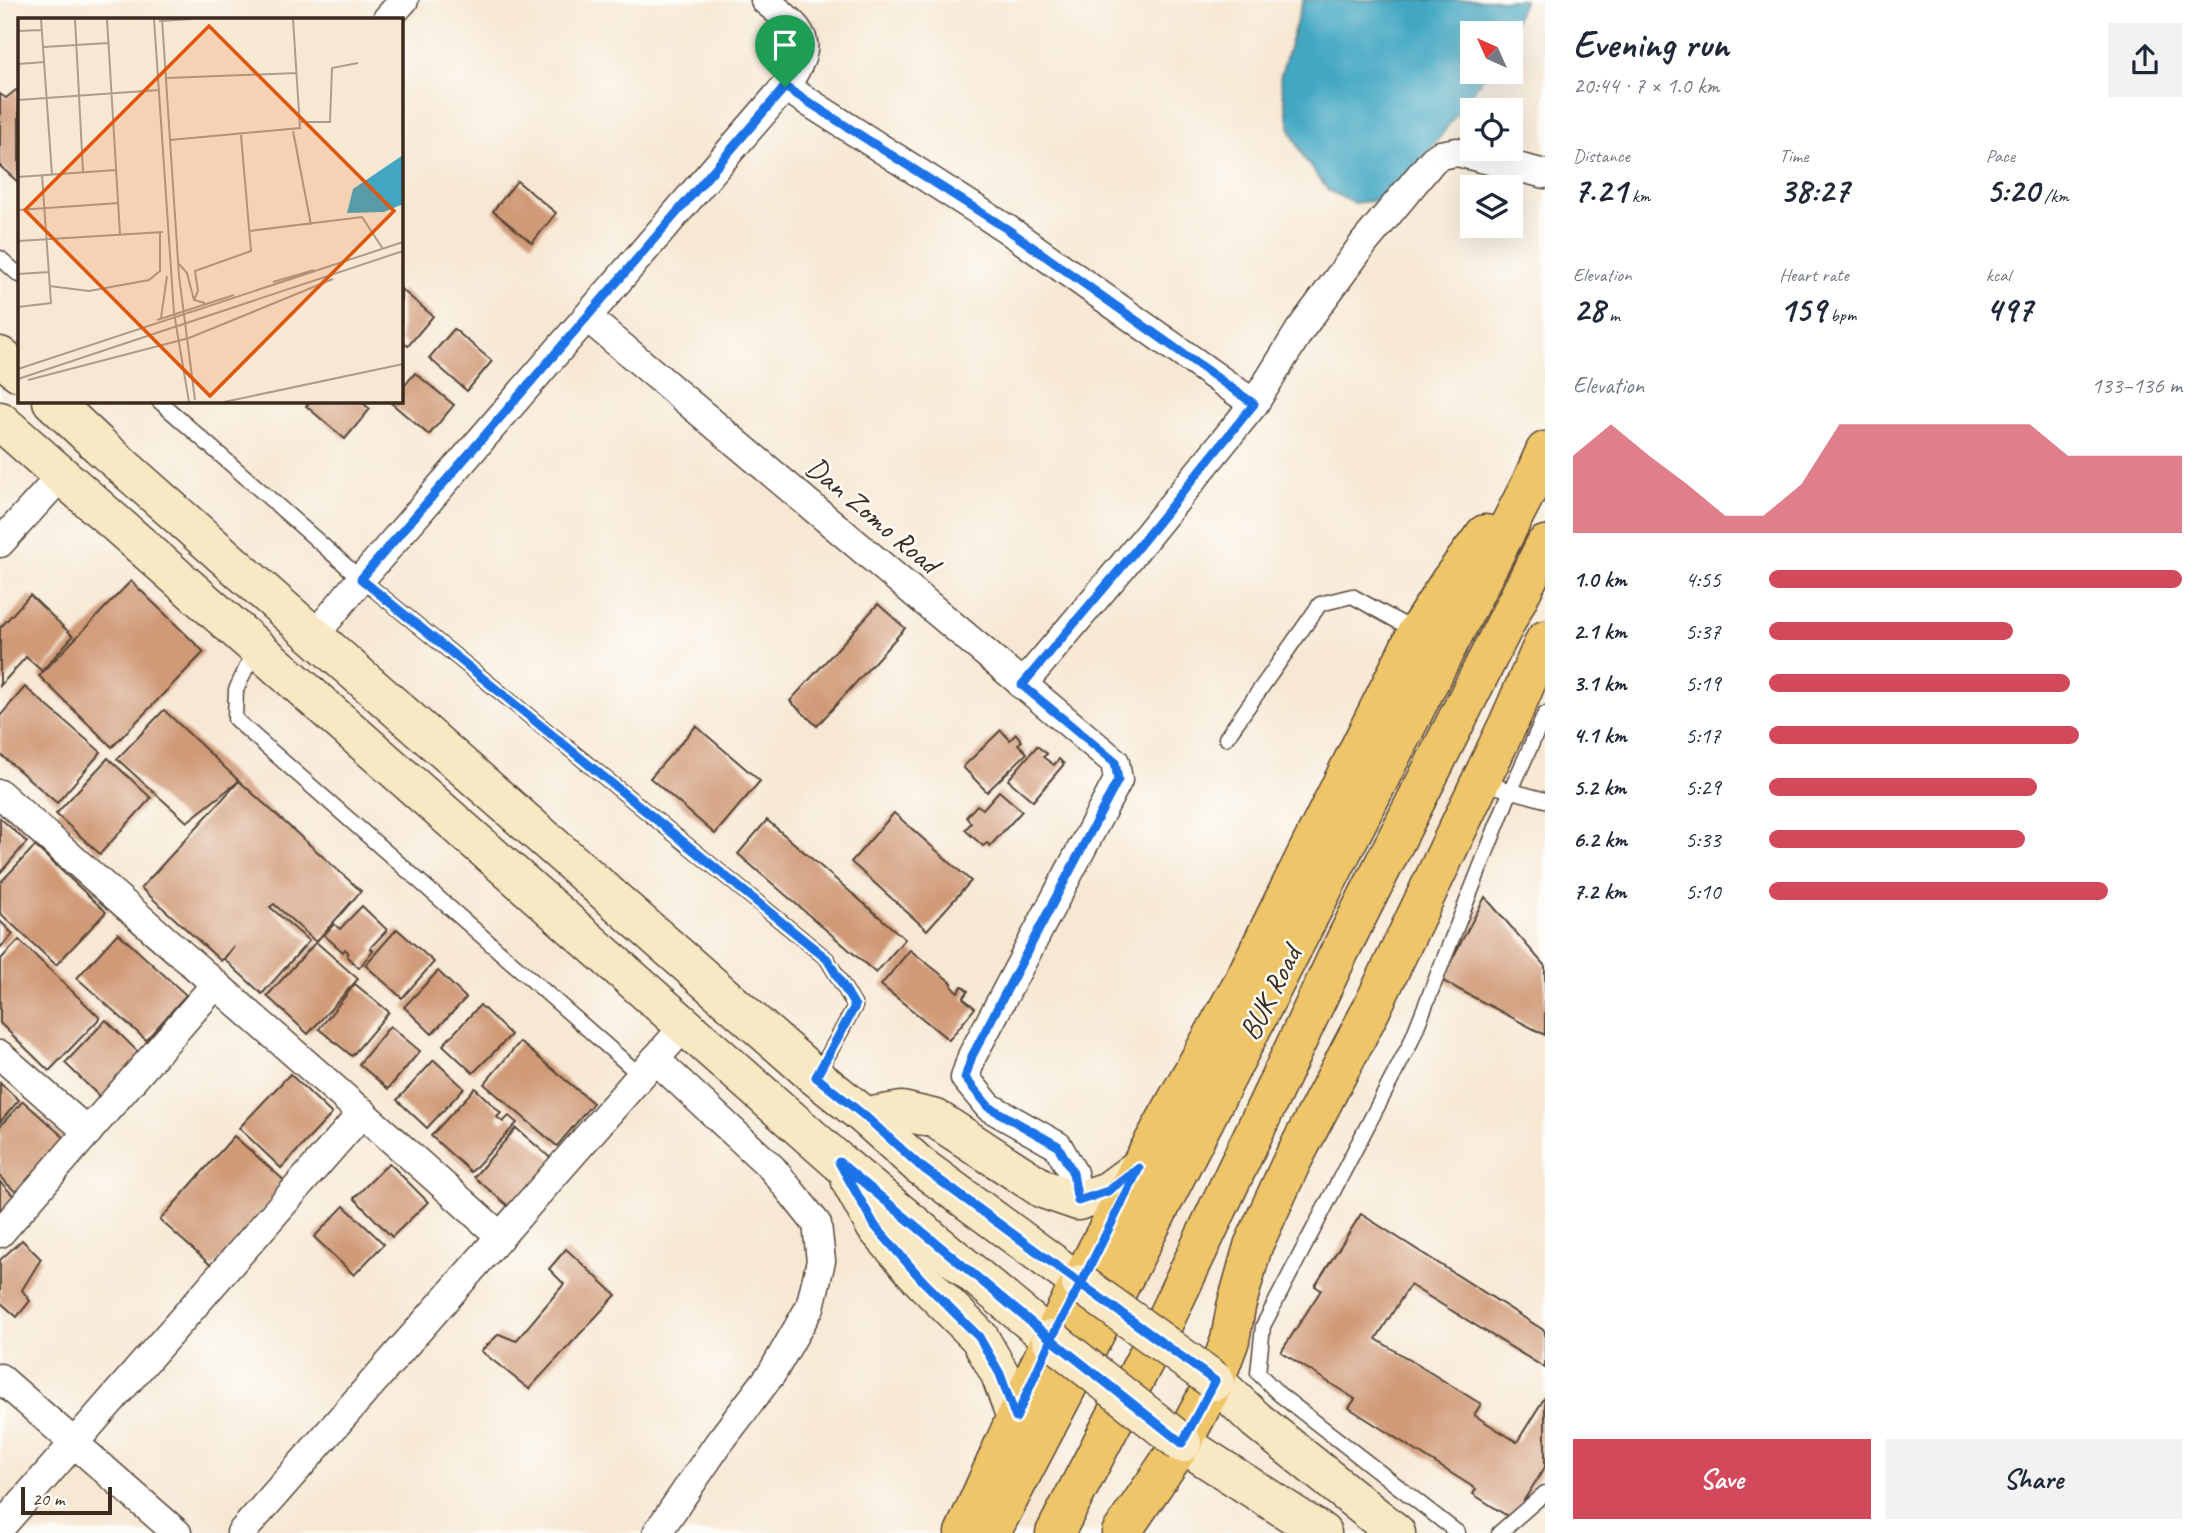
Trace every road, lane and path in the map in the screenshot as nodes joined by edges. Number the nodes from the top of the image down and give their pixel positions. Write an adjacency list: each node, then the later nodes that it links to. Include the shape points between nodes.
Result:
1 (404, 0): 3 (street)
2 (783, 5): 4 (street, via 805,48)
3 (388, 18)
4 (785, 87): 8 (street); 13 (street, via 1007,229)
5 (1545, 174): 13 (street, via 1457,152 1433,160 1300,330)
6 (0, 258): 7 (lane)
7 (18, 274)
8 (588, 318): 19 (street); 24 (street, Dan Zomo Road)
9 (0, 356): 10 (main road)
10 (18, 371)
11 (53, 402): 21 (main road)
12 (160, 402): 19 (lane)
13 (1254, 404): 24 (street)
14 (0, 421): 16 (main road)
15 (1538, 467): 20 (main road, via 1479,540); 57 (main road, BUK Road)
16 (61, 476): 17 (street); 23 (main road)
17 (0, 543)
18 (1545, 545): 58 (main road, BUK Road, via 1339,951 1158,1335)
19 (361, 579): 21 (street); 34 (lane, via 827,959 855,1006)
20 (1417, 632): 26 (lane, via 1352,596 1320,604); 39 (main road, via 1244,980)
21 (314, 636): 34 (main road)
22 (1545, 640): 27 (main road, via 1509,722)
23 (256, 646): 31 (main road); 33 (lane, via 236,690 234,719)
24 (1022, 685): 40 (street, Dan Zomo Road, via 1115,762 1118,780 972,1056 965,1078 989,1107 1058,1146 1073,1173)
25 (1545, 713): 27 (lane)
26 (1226, 738)
27 (1495, 786): 29 (lane); 46 (main road, via 1292,1161 1253,1246); 61 (lane, via 1410,1044 1263,1326 1258,1373)
28 (0, 794): 30 (street)
29 (1545, 800)
30 (215, 985): 35 (street); 37 (street)
31 (685, 1024): 33 (street); 38 (main road)
32 (0, 1055): 37 (street)
33 (648, 1067): 42 (street); 55 (street, via 772,1168 817,1224 821,1261 810,1307 772,1373)
34 (816, 1077): 36 (main road)
35 (363, 1112): 42 (street); 48 (street)
36 (866, 1117): 40 (main road, via 902,1111 936,1119 1043,1189); 43 (main road, via 919,1165)
37 (88, 1132): 41 (street)
38 (839, 1162): 44 (main road); 47 (main road, via 875,1226 979,1337 1000,1374)
39 (1139, 1168): 40 (main road, via 1108,1191); 43 (main road)
40 (1078, 1201)
41 (0, 1233)
42 (500, 1236): 54 (street)
43 (1081, 1284): 44 (main road); 46 (main road, bridge)
44 (1051, 1339): 47 (main road); 49 (main road, bridge)
45 (0, 1378): 48 (street)
46 (1215, 1381): 49 (main road); 60 (main road)
47 (1016, 1418): 56 (main road)
48 (74, 1443): 52 (street); 53 (street)
49 (1182, 1443): 51 (main road); 59 (main road)
50 (1545, 1493): 62 (lane)
51 (1130, 1526)
52 (0, 1528)
53 (177, 1533)
54 (241, 1533)
55 (657, 1533)
56 (964, 1533)
57 (992, 1533)
58 (1055, 1533)
59 (1322, 1533)
60 (1396, 1533)
61 (1458, 1533)
62 (1499, 1533)

